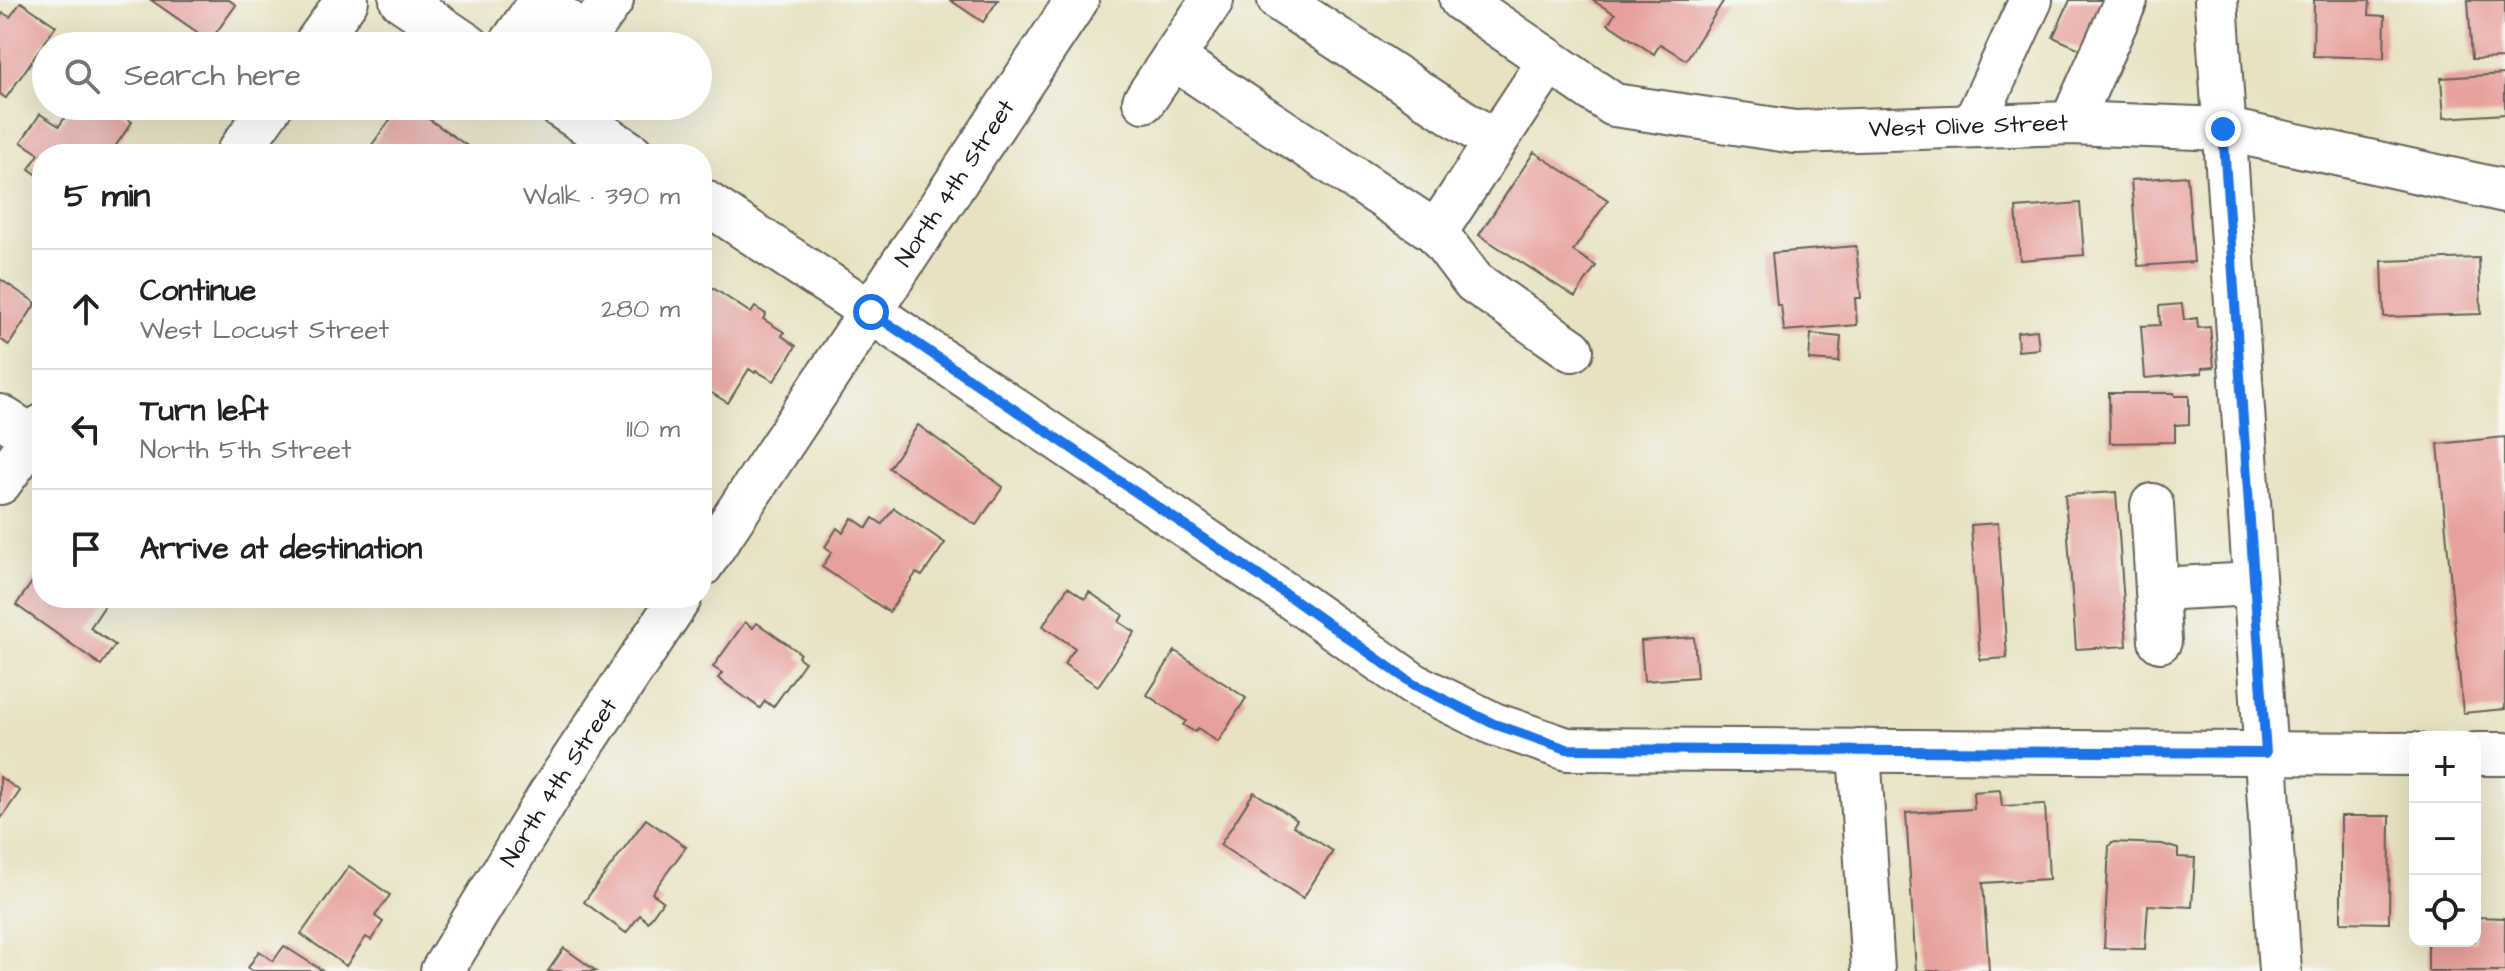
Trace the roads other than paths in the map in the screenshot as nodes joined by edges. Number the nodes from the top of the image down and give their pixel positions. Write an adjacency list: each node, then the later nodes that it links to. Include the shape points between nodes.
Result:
1 (347, 0): 12 (street)
2 (401, 0): 13 (street)
3 (612, 0): 16 (street)
4 (1077, 0): 31 (street, North 4th Street)
5 (1212, 0): 17 (street)
6 (1279, 0): 25 (street)
7 (1461, 0): 18 (street, West Olive Street)
8 (2031, 0): 23 (street)
9 (2126, 0): 22 (street)
10 (2216, 0): 24 (street)
11 (538, 1): 14 (street); 15 (street)
12 (324, 32)
13 (448, 32)
14 (518, 32)
15 (583, 32)
16 (589, 32)
17 (1173, 58): 19 (street); 30 (street)
18 (1549, 61): 23 (street, West Olive Street, via 1614,105 1795,132); 25 (street)
19 (1144, 101)
20 (261, 120): 26 (street)
21 (580, 120): 27 (street)
22 (2071, 123): 23 (street, West Olive Street); 24 (street, West Olive Street)
23 (1973, 126)
24 (2223, 129): 28 (street, West Olive Street); 37 (street)
25 (1495, 142): 30 (street)
26 (244, 144)
27 (617, 144)
28 (2505, 191)
29 (712, 207): 31 (street)
30 (1436, 232): 32 (street, via 1474,282)
31 (871, 312): 36 (street, North 4th Street); 41 (street, via 1413,684 1494,724 1567,749)
32 (1572, 350)
33 (25, 426): 34 (street)
34 (0, 483)
35 (2152, 505): 38 (street)
36 (712, 550)
37 (2254, 584): 38 (street); 42 (street)
38 (2157, 589): 40 (street)
39 (673, 608): 46 (street, North 4th Street, via 550,794)
40 (2160, 641)
41 (1859, 750): 42 (street); 47 (street)
42 (2266, 753): 43 (street); 48 (street)
43 (2409, 754)
44 (2481, 754): 45 (street)
45 (2505, 754)
46 (442, 971)
47 (1873, 971)
48 (2280, 971)

